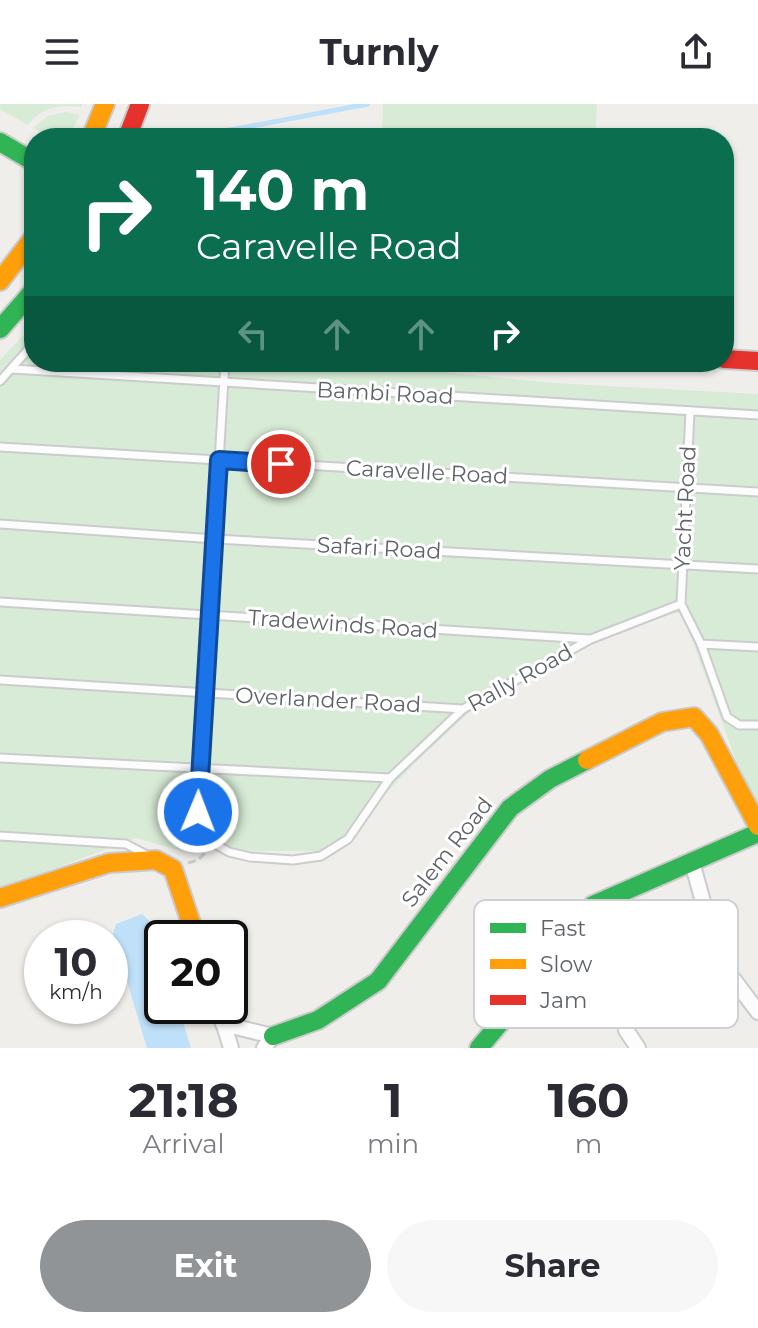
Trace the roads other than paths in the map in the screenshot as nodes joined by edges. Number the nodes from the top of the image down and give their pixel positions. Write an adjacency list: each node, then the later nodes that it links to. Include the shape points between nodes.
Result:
1 (105, 104): 3 (street)
2 (140, 104): 4 (street)
3 (95, 128)
4 (131, 128)
5 (0, 142): 6 (street)
6 (24, 156)
7 (24, 250): 8 (street)
8 (0, 281)
9 (24, 301): 10 (street)
10 (0, 329)
11 (24, 355): 14 (lane)
12 (734, 360): 13 (street)
13 (758, 361)
14 (12, 369): 15 (lane, Bambi Road); 18 (lane)
15 (24, 370)
16 (54, 372): 19 (lane, Bambi Road)
17 (225, 372): 19 (lane)
18 (0, 381)
19 (224, 384): 20 (lane, Bambi Road); 23 (lane)
20 (690, 411): 21 (lane, Bambi Road); 24 (lane, Yacht Road)
21 (758, 415)
22 (0, 447): 23 (lane, Caravelle Road)
23 (219, 460): 24 (lane, Caravelle Road); 27 (lane)
24 (685, 488): 25 (lane, Caravelle Road); 28 (lane, Yacht Road)
25 (758, 492)
26 (0, 524): 27 (lane, Safari Road)
27 (215, 539): 28 (lane, Safari Road); 32 (lane)
28 (683, 564): 29 (lane, Safari Road); 31 (lane, Yacht Road)
29 (758, 569)
30 (0, 602): 32 (lane, Tradewinds Road)
31 (681, 604): 33 (lane, Rally Road); 34 (lane)
32 (209, 615): 33 (lane, Tradewinds Road); 37 (lane)
33 (591, 639): 38 (lane, Rally Road)
34 (701, 644): 35 (lane); 39 (lane, via 727,717 739,725)
35 (758, 647)
36 (0, 680): 37 (lane, Overlander Road)
37 (206, 693): 38 (lane, Overlander Road); 41 (lane)
38 (463, 709): 42 (lane, Rally Road)
39 (758, 725)
40 (0, 758): 41 (lane)
41 (199, 769): 42 (lane); 42 (lane, Rally Road, via 198,812 215,844 250,857 293,860 321,856 348,839)
42 (390, 778)
43 (758, 826): 57 (street, Salem Road, via 709,734 694,717 662,722 550,779 510,808 378,981 318,1020)
44 (758, 833): 47 (street)
45 (0, 836): 46 (lane, via 126,844)
46 (156, 860): 48 (street, via 109,863); 51 (street, via 173,869)
47 (692, 862): 49 (street); 50 (street)
48 (0, 898)
49 (605, 900)
50 (702, 900)
51 (190, 920)
52 (738, 985): 53 (street)
53 (758, 1012)
54 (223, 1024): 57 (street, Salem Road); 58 (street)
55 (496, 1028): 59 (street)
56 (626, 1030): 60 (street)
57 (268, 1042)
58 (231, 1048)
59 (479, 1048)
60 (638, 1048)

